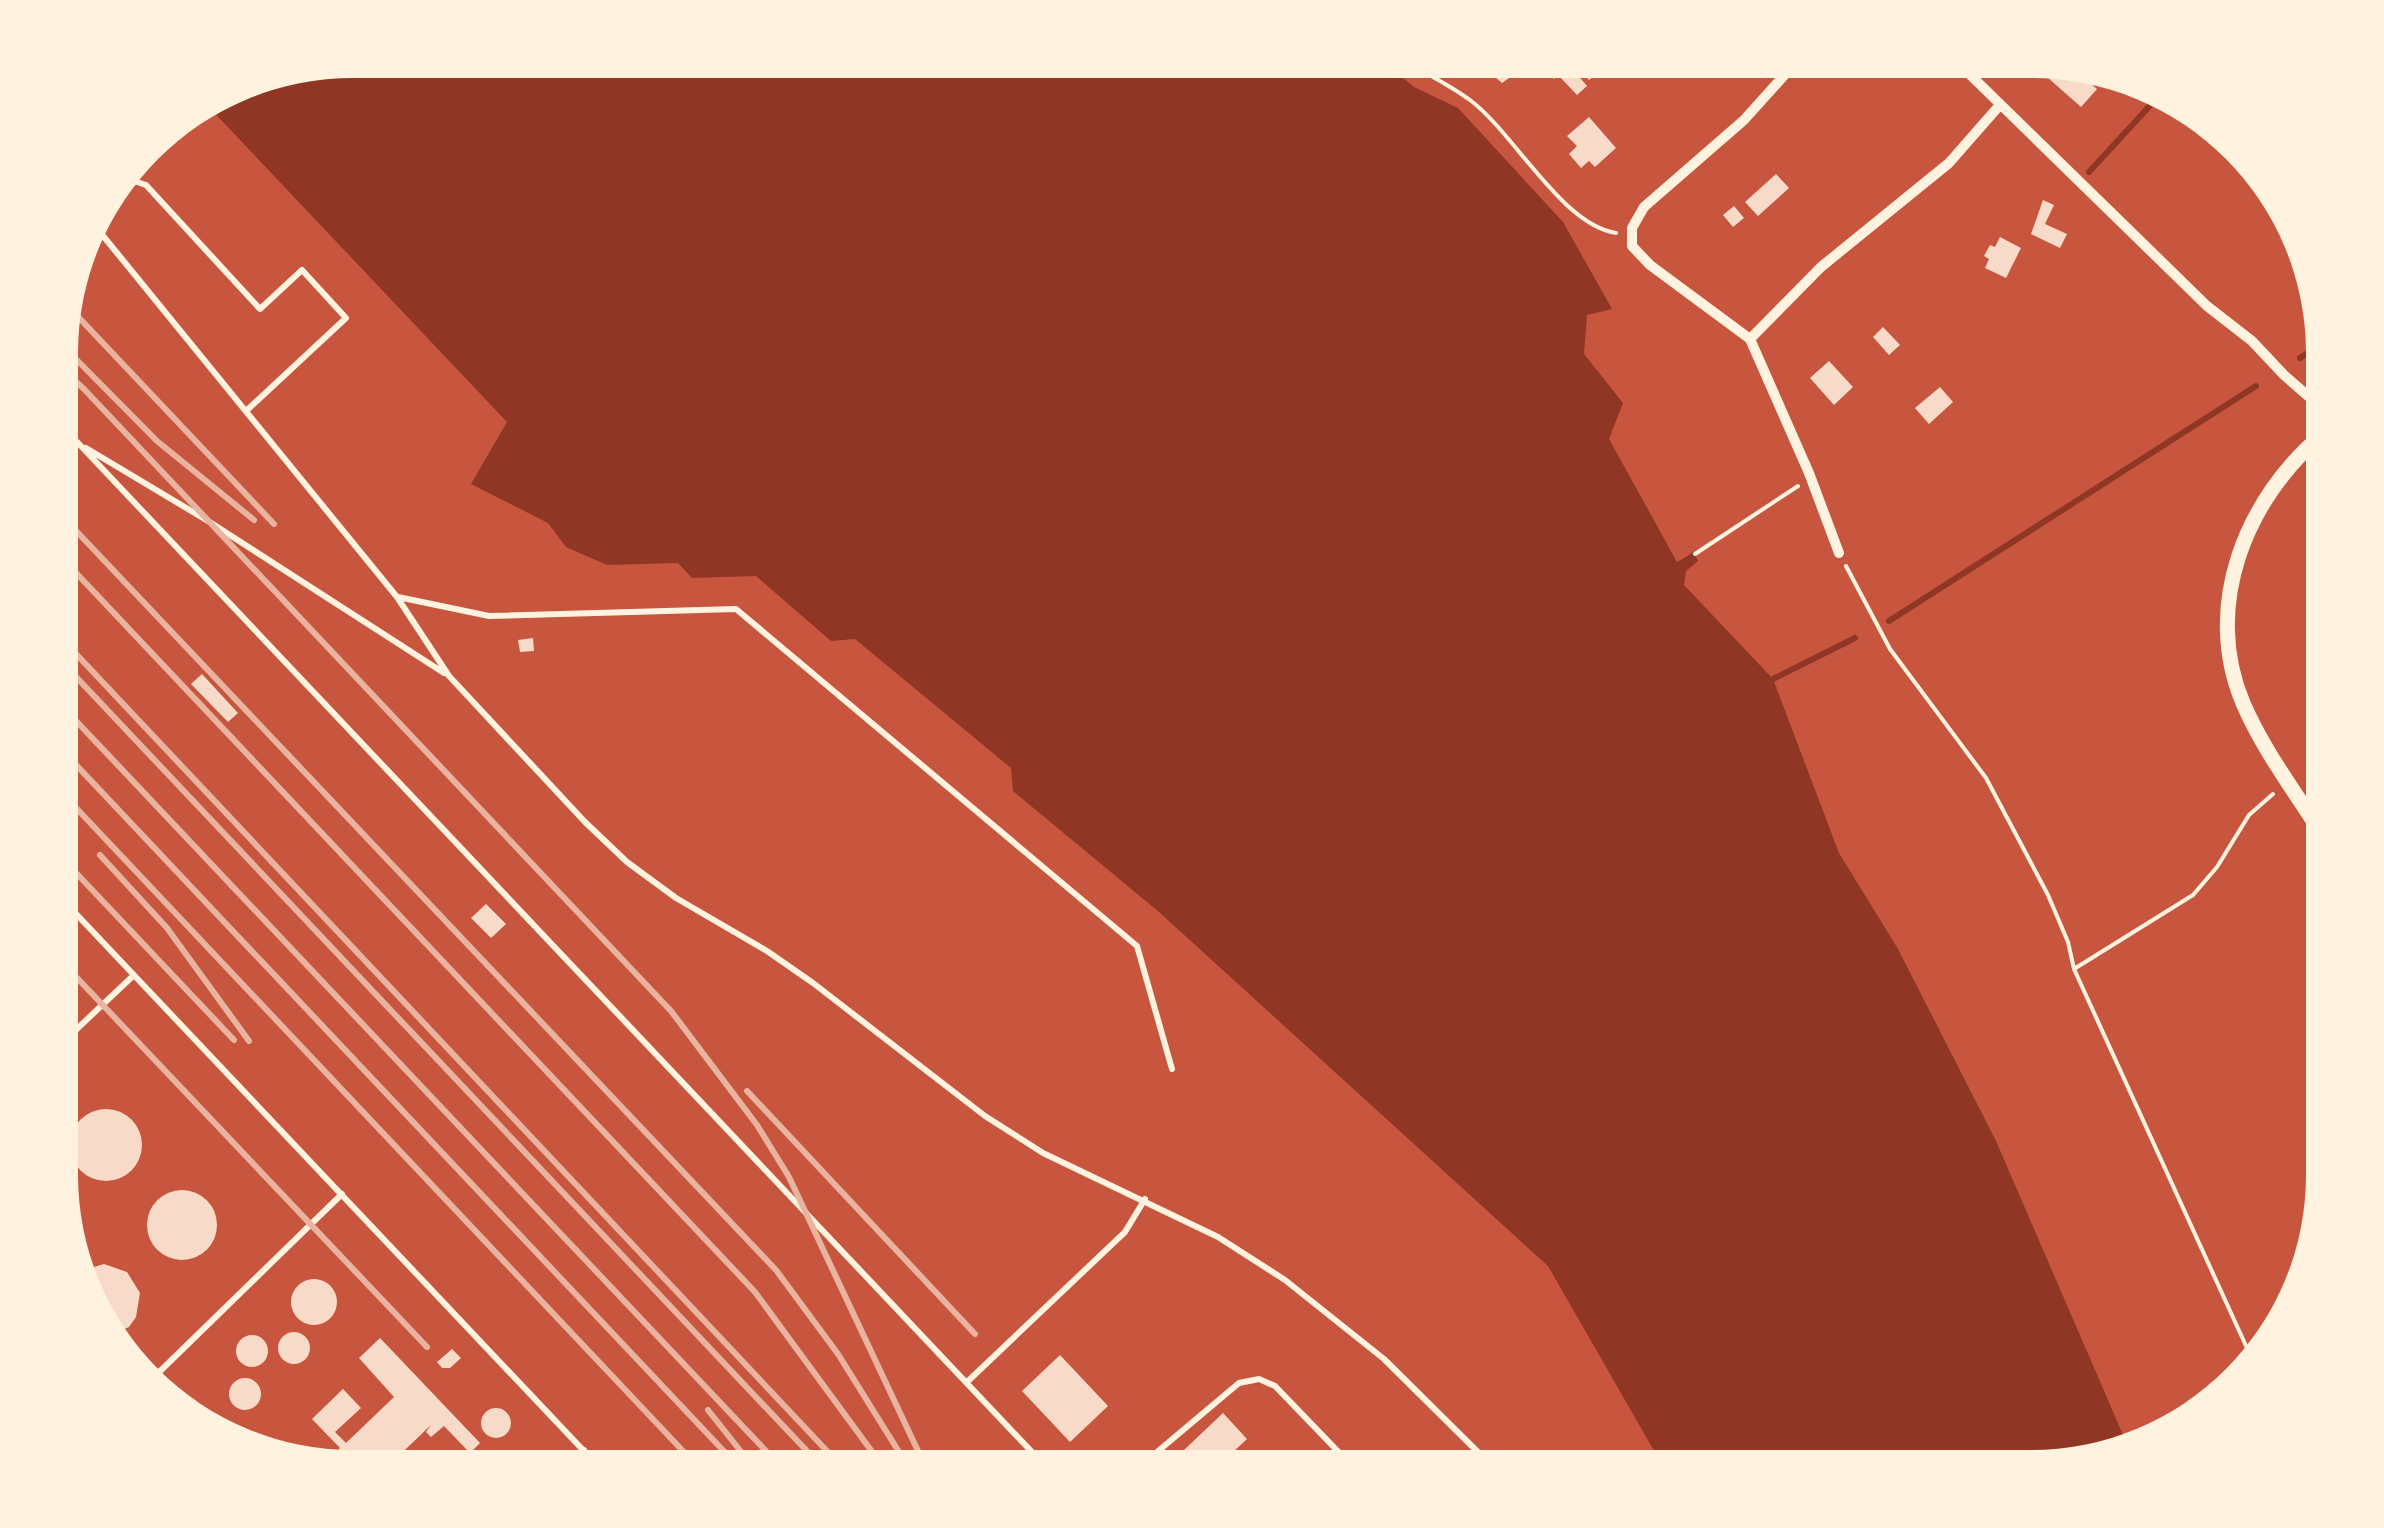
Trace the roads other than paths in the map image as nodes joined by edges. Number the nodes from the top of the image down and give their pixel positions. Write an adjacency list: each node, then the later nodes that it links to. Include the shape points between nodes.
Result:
1 (1782, 78): 6 (street, via 1644,207 1630,236 1650,266)
2 (1972, 78): 3 (street)
3 (1999, 106): 6 (street, via 1949,163 1822,267); 7 (street)
4 (138, 181): 8 (lane, via 260,309 302,270 346,318)
5 (103, 236): 8 (lane)
6 (1750, 339): 12 (street)
7 (2306, 394)
8 (246, 411): 13 (lane)
9 (78, 443): 14 (lane)
10 (78, 443): 23 (lane)
11 (2306, 449): 15 (street, via 2258,508 2236,564 2229,643 2243,703)
12 (1839, 552)
13 (397, 597): 14 (lane); 19 (lane, via 489,616 736,609 1137,946)
14 (449, 676): 21 (lane, via 627,862 814,982 985,1116 1043,1152)
15 (2306, 809)
16 (78, 916): 17 (lane)
17 (134, 975): 18 (lane); 20 (lane)
18 (78, 1028)
19 (1172, 1069)
20 (342, 1194): 22 (lane); 24 (lane)
21 (1146, 1199): 23 (lane, via 1124,1232); 28 (lane, via 1218,1236 1345,1326)
22 (160, 1372)
23 (967, 1382): 25 (lane)
24 (584, 1450)
25 (1030, 1450)
26 (1159, 1450): 27 (lane, via 1238,1383 1259,1378 1275,1386)
27 (1337, 1450)
28 (1476, 1450)

